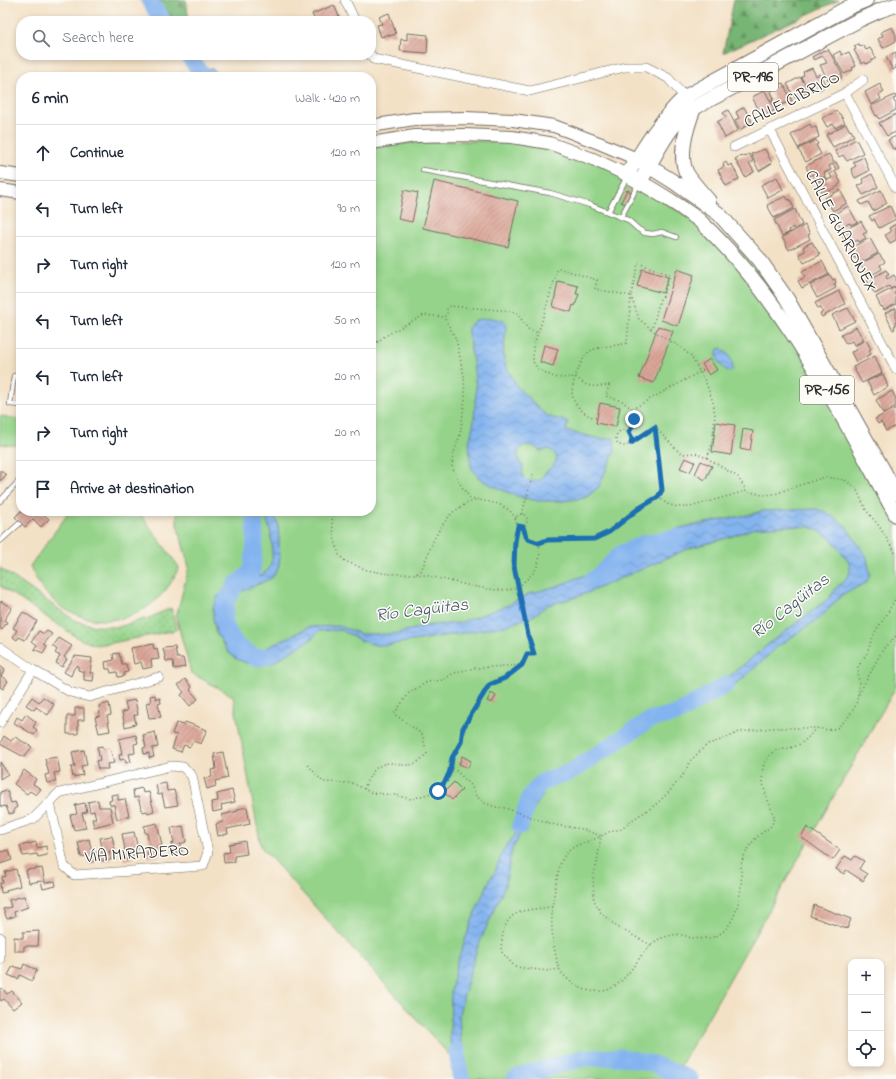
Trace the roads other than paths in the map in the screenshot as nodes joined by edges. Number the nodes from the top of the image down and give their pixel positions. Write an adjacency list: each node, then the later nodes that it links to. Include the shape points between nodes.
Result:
1 (345, 0): 4 (street)
2 (866, 0): 8 (main road, PR-196)
3 (896, 5): 9 (main road, PR-196, via 859,20)
4 (353, 16)
5 (376, 60): 8 (street, via 530,91 625,67 646,67 668,78)
6 (863, 80): 7 (street, CALLE CIBRICO)
7 (845, 93): 11 (street, CALLE CIBRICO); 20 (street)
8 (685, 97): 9 (street); 14 (main road, PR-196, via 669,113)
9 (694, 108): 14 (main road, PR-196, via 682,117 657,151); 24 (main road, via 685,138 683,155 686,172)
10 (376, 125): 14 (main road, PR-156, via 414,119 513,120 554,126)
11 (770, 130): 13 (street, CALLE CIBRICO); 27 (street, CALLE GUARIONEX)
12 (376, 142): 18 (main road, PR-156, via 415,136 512,137 549,143)
13 (734, 147)
14 (643, 163): 18 (main road, PR-196); 19 (main road, PR-196); 24 (main road, PR-156)
15 (423, 170): 23 (lane, via 550,193)
16 (0, 173): 17 (main road)
17 (16, 175)
18 (628, 175): 19 (main road, PR-156); 23 (lane)
19 (640, 182): 25 (lane); 33 (main road, PR-156, via 700,221 748,272 781,315 826,389)
20 (896, 188)
21 (0, 190): 22 (main road)
22 (16, 192)
23 (608, 212): 25 (lane)
24 (719, 214): 31 (main road, PR-156, via 759,259 787,299)
25 (621, 217): 26 (lane, via 645,233 662,232)
26 (676, 237)
27 (896, 368)
28 (16, 376): 29 (lane, via 10,404)
29 (16, 405)
30 (16, 484): 32 (lane)
31 (896, 492)
32 (0, 501)
33 (896, 515)
34 (19, 524): 35 (lane)
35 (0, 541)
36 (0, 647): 37 (street)
37 (33, 670): 38 (street, via 70,692 89,696); 39 (street)
38 (159, 677)
39 (0, 723)
40 (50, 802): 40 (street, VÍA MIRADERO, via 59,793 171,766 183,767 192,776 208,852 203,866 74,875 64,866); 41 (street, VÍA MIRADERO, via 33,819)
41 (0, 830)
42 (0, 937): 43 (street)
43 (0, 959)

